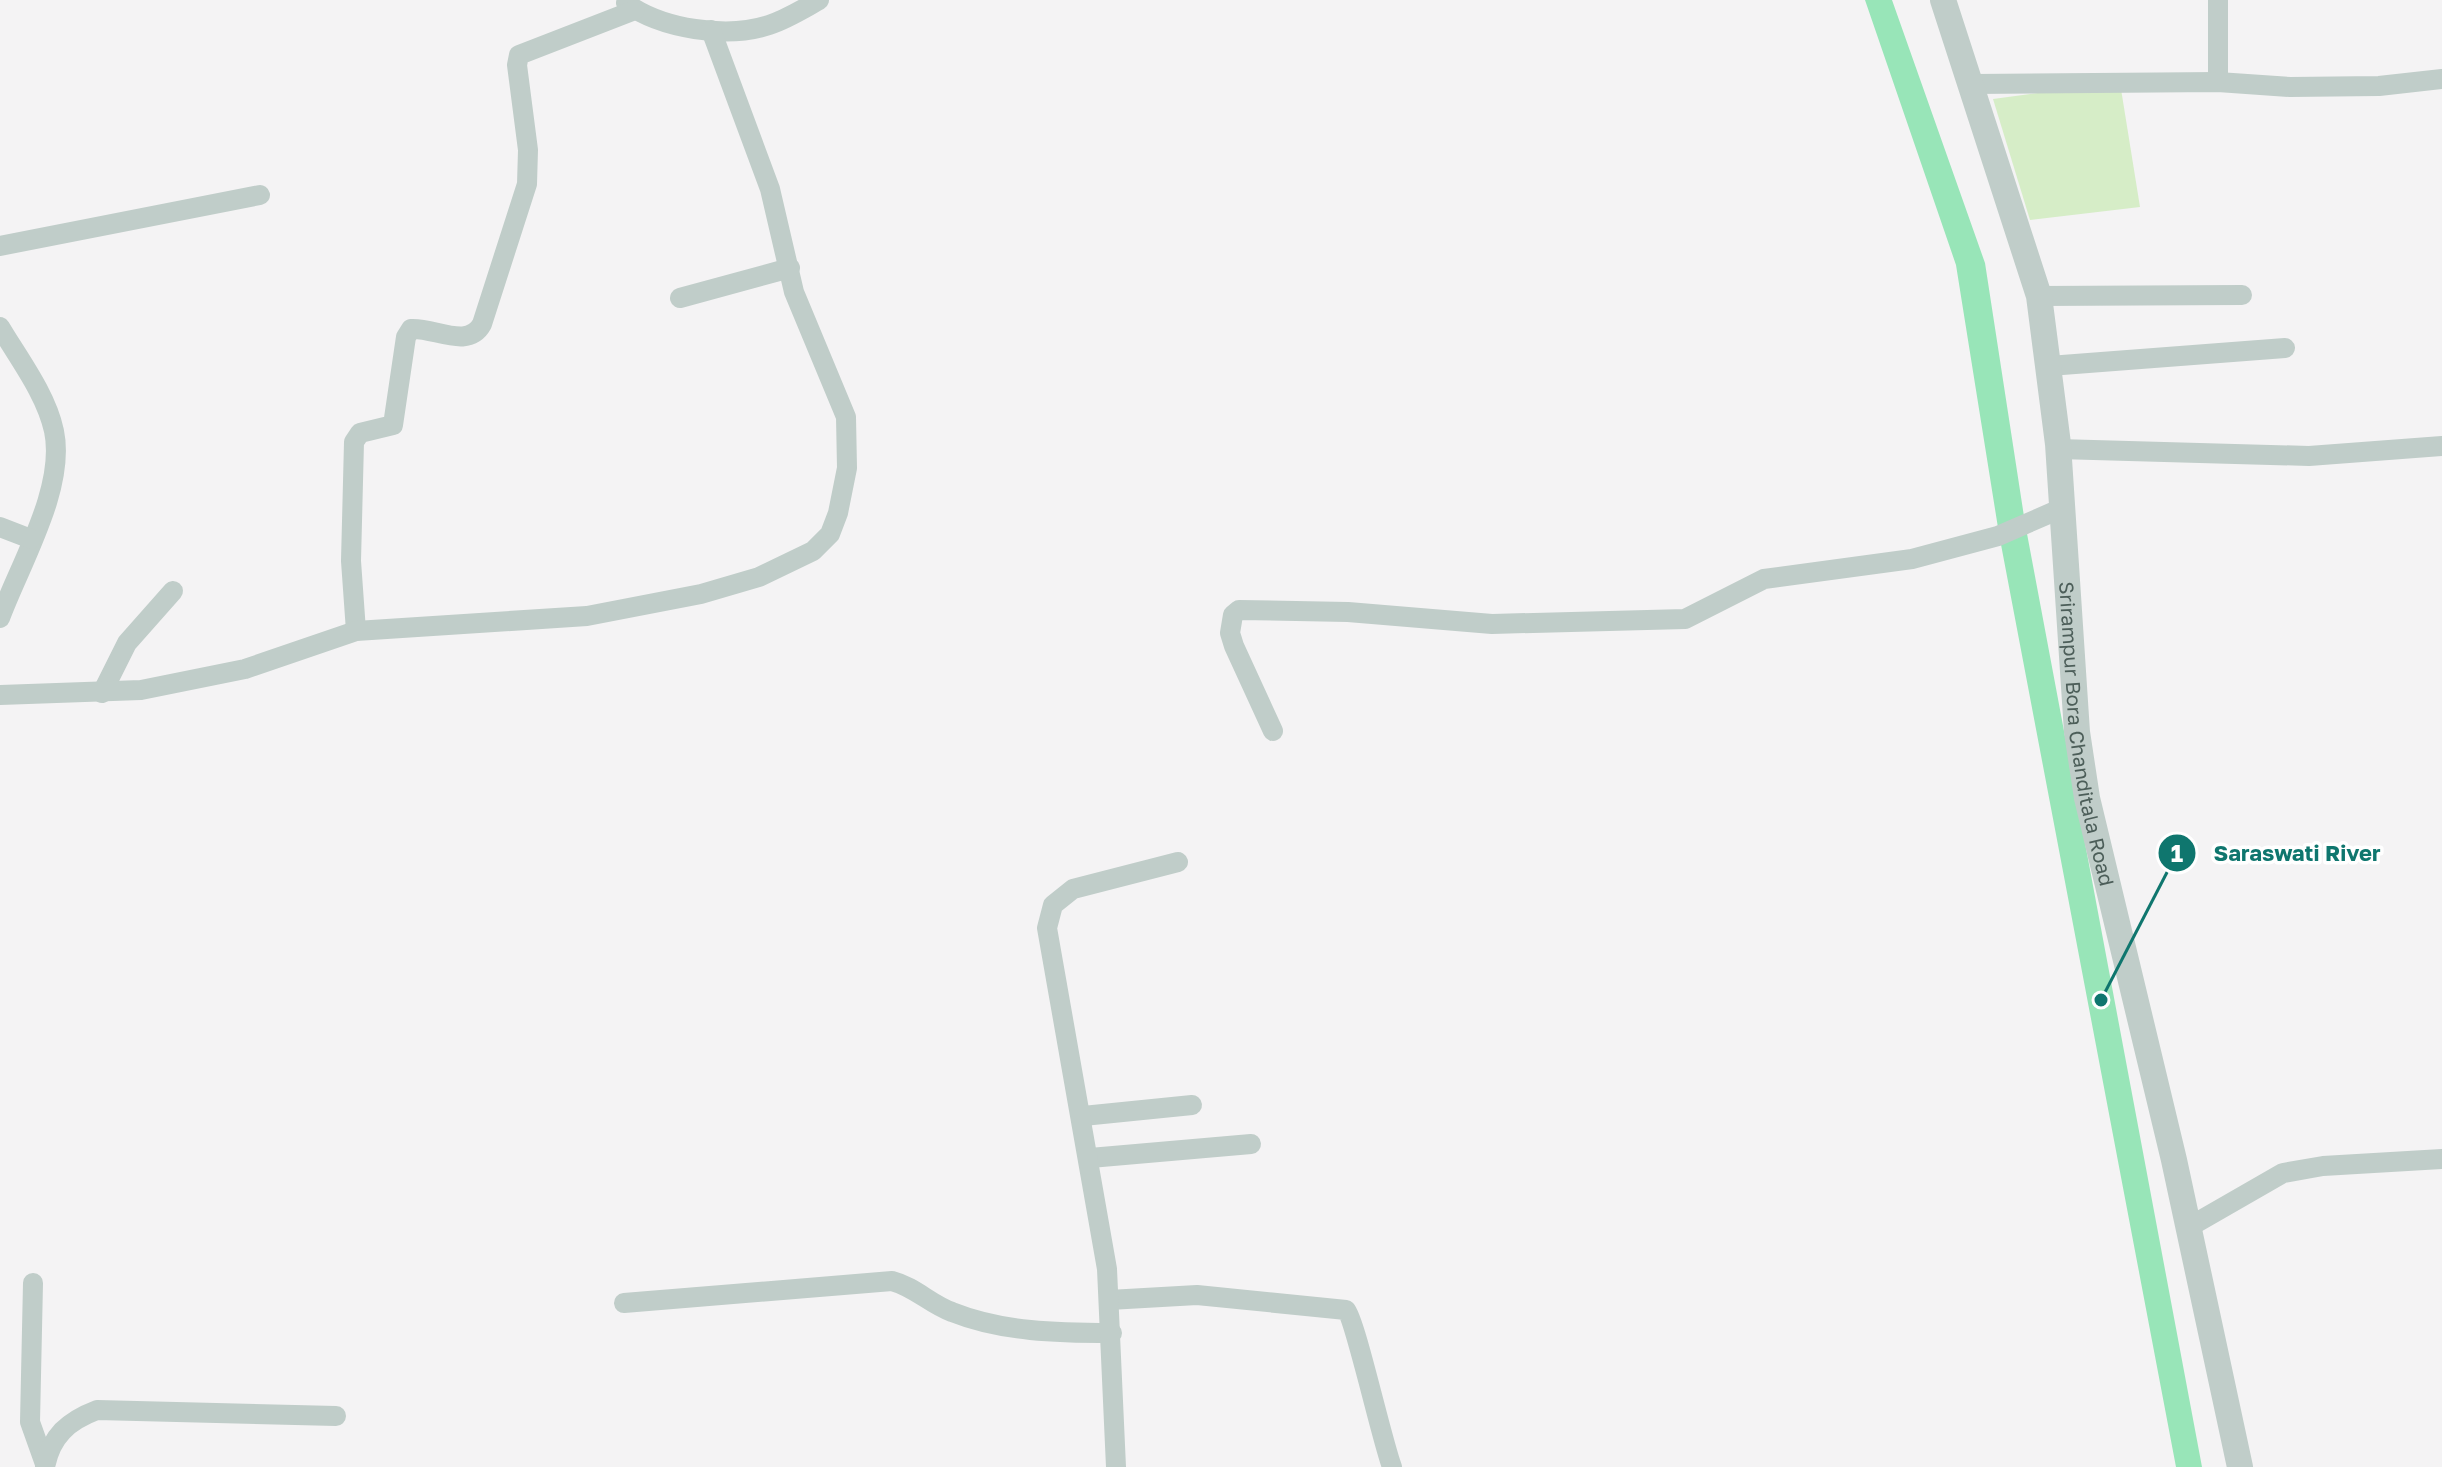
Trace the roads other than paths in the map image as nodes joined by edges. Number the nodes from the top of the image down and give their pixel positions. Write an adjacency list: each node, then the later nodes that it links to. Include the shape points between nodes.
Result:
1 (819, 0): 5 (street)
2 (1943, 0): 9 (street, Srirampur Bora Chanditala Road)
3 (2218, 0): 8 (street)
4 (629, 5): 6 (street, via 670,22); 27 (street, via 519,55 527,184 482,324 467,337 411,329 393,425 360,433 354,442 351,561)
5 (780, 10): 6 (street, via 752,29)
6 (711, 30): 12 (street, via 770,189)
7 (2442, 79): 8 (street, via 2379,86)
8 (2218, 82): 9 (street)
9 (1973, 84): 14 (street, Srirampur Bora Chanditala Road)
10 (260, 195): 11 (street)
11 (0, 246)
12 (790, 268): 15 (street); 27 (street, via 802,313 846,417 848,441 838,513 830,534 813,551 759,577 701,594 587,616)
13 (2242, 295): 14 (street)
14 (2039, 296): 18 (street, Srirampur Bora Chanditala Road)
15 (680, 298)
16 (0, 327): 23 (street, via 54,430 54,482)
17 (2285, 348): 18 (street)
18 (2049, 366): 19 (street, Srirampur Bora Chanditala Road)
19 (2058, 449): 20 (street, via 2309,456); 21 (street, Srirampur Bora Chanditala Road)
20 (2440, 453)
21 (2060, 509): 30 (street, via 1998,536 1912,559 1764,579 1685,619 1492,624 1348,612 1239,610 1230,633); 37 (street, Srirampur Bora Chanditala Road, via 2087,798)
22 (0, 527): 23 (street)
23 (31, 539): 24 (street)
24 (7, 579): 26 (street)
25 (173, 591): 28 (street, via 127,643)
26 (0, 618)
27 (356, 631): 28 (street, via 245,669)
28 (102, 693): 29 (street)
29 (0, 695)
30 (1273, 731)
31 (1178, 862): 33 (street, via 1073,889 1049,914 1056,987)
32 (1192, 1105): 33 (street)
33 (1083, 1116): 35 (street)
34 (1251, 1144): 35 (street)
35 (1090, 1158): 39 (street)
36 (2442, 1159): 37 (street, via 2283,1173)
37 (2189, 1227): 46 (street, Srirampur Bora Chanditala Road)
38 (33, 1283): 43 (street, via 30,1422)
39 (1109, 1300): 41 (street); 45 (street, via 1197,1295 1346,1310)
40 (624, 1303): 41 (street, via 892,1281 947,1311 999,1326)
41 (1112, 1333): 44 (street)
42 (336, 1416): 43 (street, via 97,1410 60,1431)
43 (45, 1466)
44 (1116, 1467)
45 (1392, 1467)
46 (2240, 1467)

